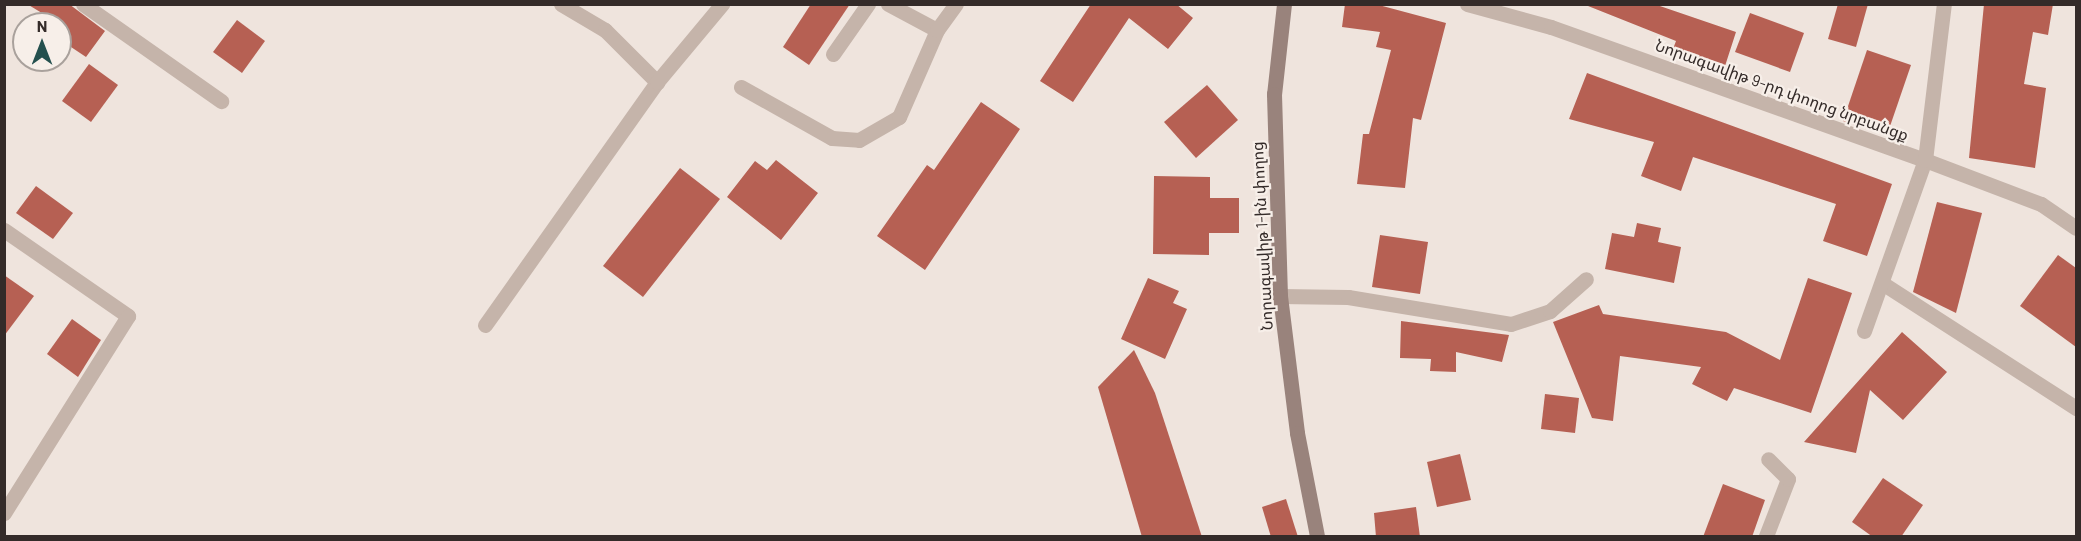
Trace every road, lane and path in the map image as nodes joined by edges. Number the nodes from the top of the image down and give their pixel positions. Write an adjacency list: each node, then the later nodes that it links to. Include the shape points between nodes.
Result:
1 (83, 4): 14 (street)
2 (561, 4): 12 (street, via 605,30)
3 (722, 4): 12 (street)
4 (868, 4): 11 (street)
5 (888, 4): 10 (street)
6 (956, 4): 10 (street)
7 (1284, 4): 20 (main road, Նորագավիթ 1-ին փողոց, via 1274,94)
8 (1467, 4): 15 (street, Նորագավիթ 9-րդ փողոց նրբանցք, via 1551,27)
9 (1944, 4): 15 (street)
10 (937, 30): 13 (street, via 899,117 859,140 832,138)
11 (833, 54)
12 (657, 82): 21 (street)
13 (741, 87)
14 (221, 101)
15 (1925, 160): 16 (street, Նորագավիթ 9-րդ փողոց նրբանցք, via 2041,204); 19 (street)
16 (2076, 228)
17 (4, 230): 25 (street, via 128,316)
18 (1586, 279): 20 (street, via 1550,311 1511,324 1347,297)
19 (1881, 283): 22 (street); 23 (street)
20 (1280, 296): 26 (main road, Նորագավիթ 1-ին փողոց, via 1297,433)
21 (485, 325)
22 (1864, 331)
23 (2076, 408)
24 (1768, 459): 27 (street, via 1788,479)
25 (4, 513)
26 (1317, 537)
27 (1766, 537)

